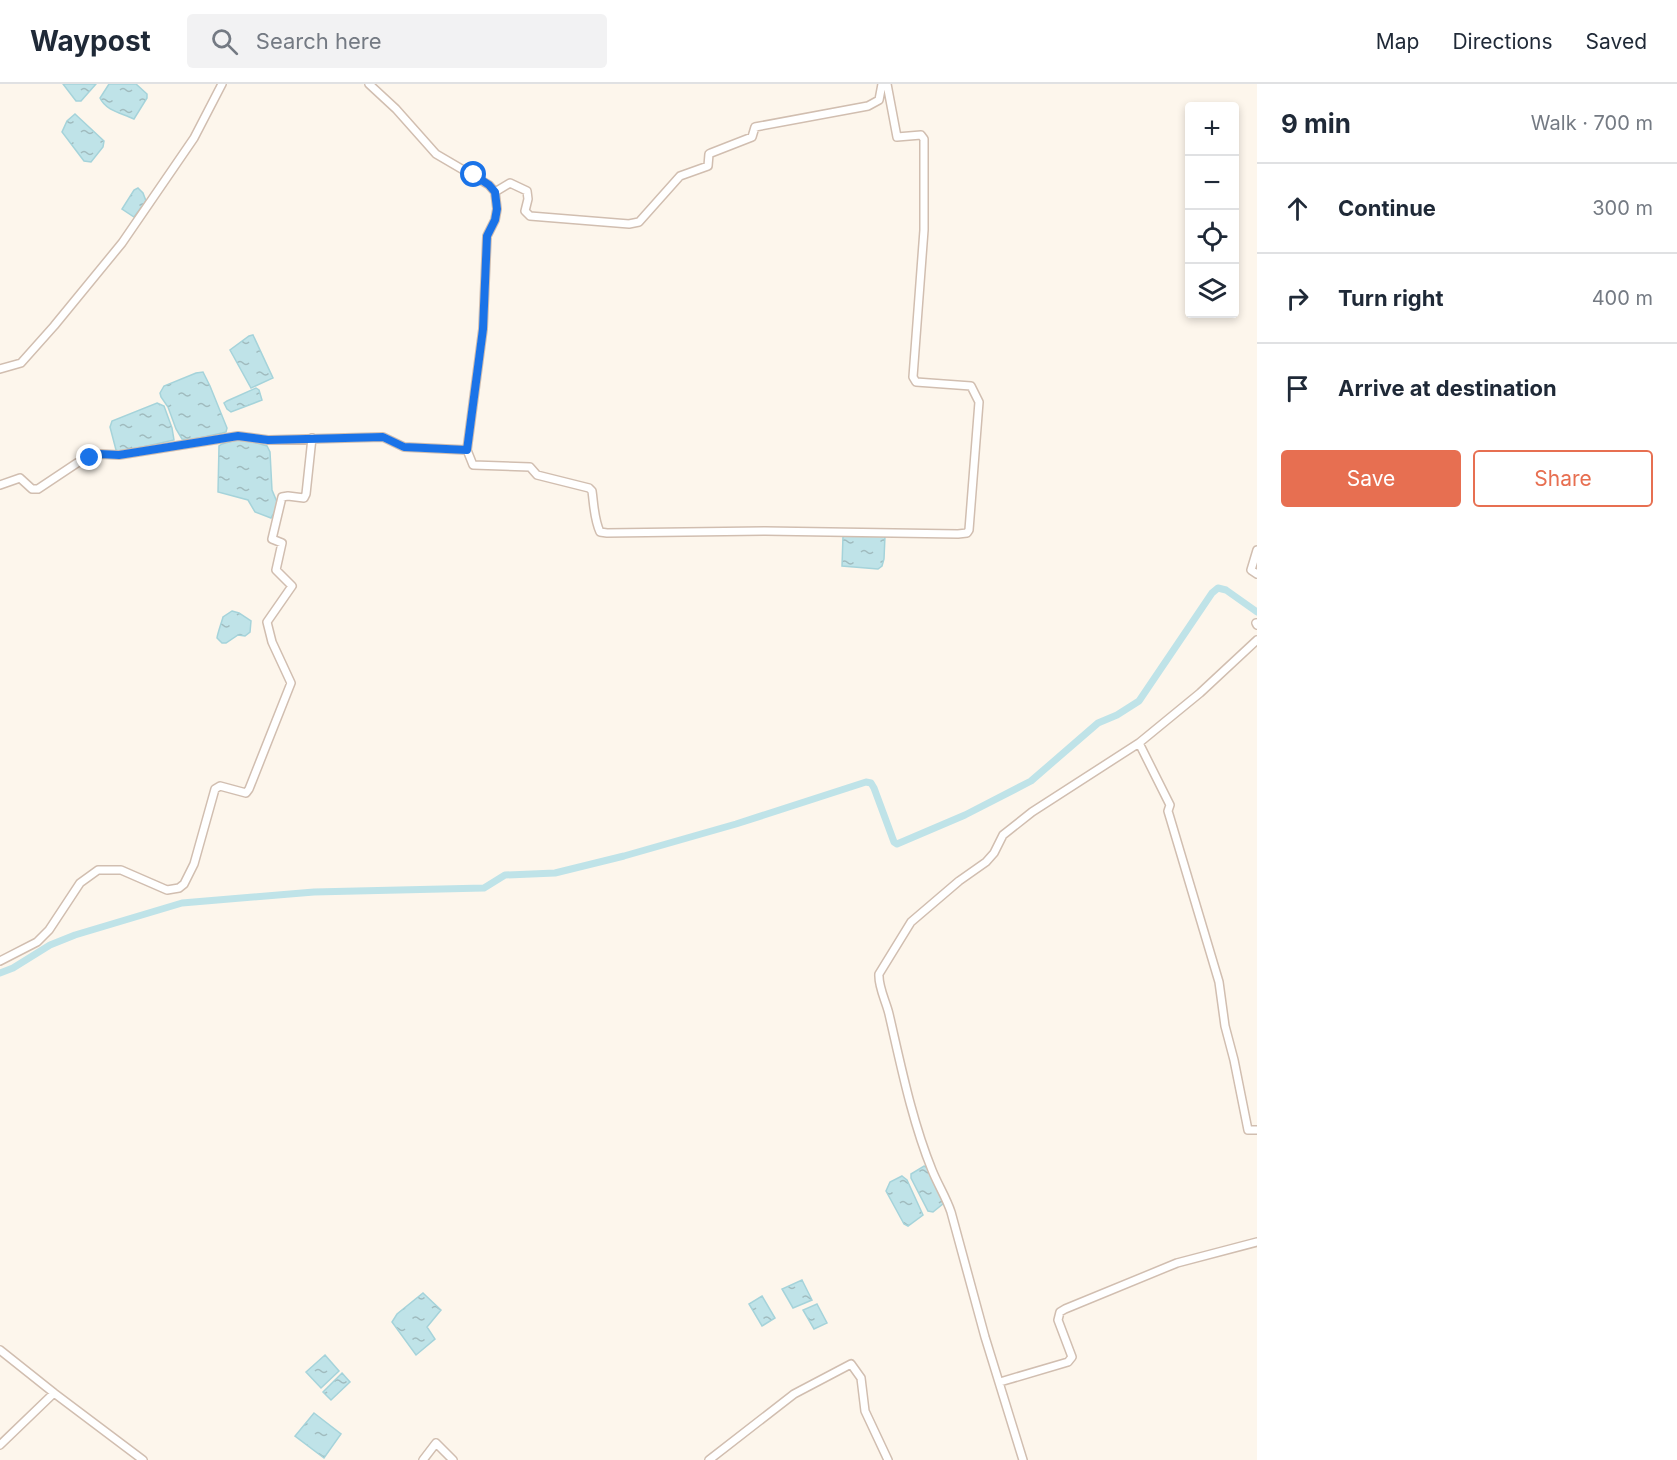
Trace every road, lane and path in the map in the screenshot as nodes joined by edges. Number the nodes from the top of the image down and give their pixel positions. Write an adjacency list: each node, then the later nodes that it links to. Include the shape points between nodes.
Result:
1 (222, 84): 6 (street, via 194,138 122,243 21,363)
2 (882, 84): 5 (street, via 879,100 868,106 755,127 752,138 709,154 708,166 680,176 639,222 530,216 525,211 526,191 510,183)
3 (887, 84): 8 (street, via 897,137 921,135 924,139 924,230 913,377 916,382 971,386 979,402 967,533 600,532 590,488 537,476 530,467 473,465)
4 (372, 85): 5 (street, via 436,154)
5 (495, 192): 8 (street, via 497,209 487,236 483,329)
6 (0, 369)
7 (312, 438): 8 (street, via 383,437 404,447); 9 (street, via 268,440 238,436 119,455 100,454 77,463 38,489 32,489 20,478); 14 (street, via 306,494 304,498 282,497 272,539 282,543 276,570 292,586 267,622 291,683 249,789 215,789 194,864 179,888 167,890 121,870 98,870 80,883 50,930 37,942)
8 (467, 450)
9 (0, 485)
10 (1257, 550): 11 (street, via 1251,570)
11 (1257, 574)
12 (1257, 640): 13 (street)
13 (1140, 743): 15 (street, via 1170,805 1168,812 1219,982 1248,1130); 18 (street, via 1003,835 986,862 911,922 879,974 923,1144 951,1212)
14 (0, 961)
15 (1257, 1130)
16 (1257, 1242): 18 (street, via 1177,1263 1065,1309 1058,1320 1072,1357 1068,1362)
17 (0, 1350): 19 (street)
18 (1000, 1382): 26 (street)
19 (54, 1393): 20 (street); 21 (street)
20 (0, 1445)
21 (143, 1460)
22 (423, 1460): 23 (street, via 436,1443)
23 (453, 1460)
24 (709, 1460): 25 (street, via 794,1394 851,1364 861,1378 865,1411)
25 (888, 1460)
26 (1023, 1460)

